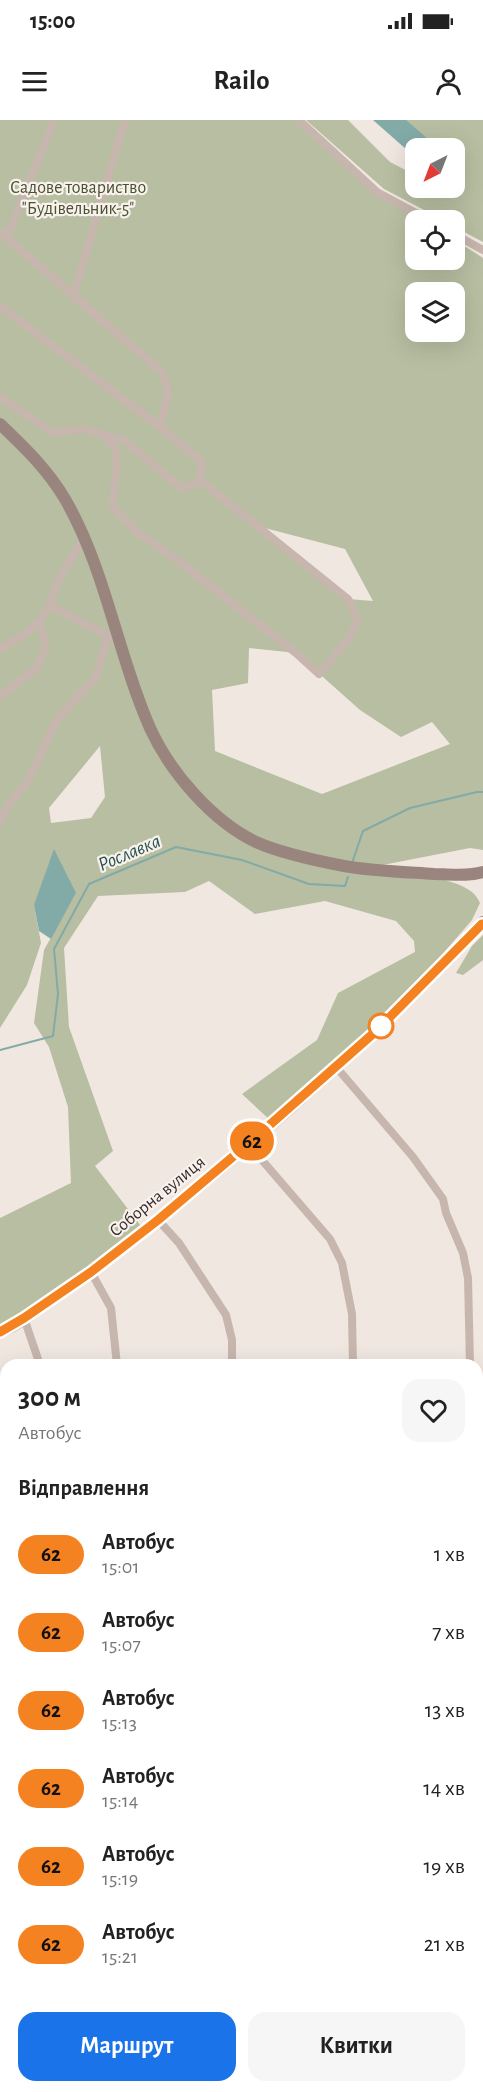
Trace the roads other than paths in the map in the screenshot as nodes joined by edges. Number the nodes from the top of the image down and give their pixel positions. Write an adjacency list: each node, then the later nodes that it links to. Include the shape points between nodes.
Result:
1 (54, 120): 5 (street)
2 (125, 120): 8 (street)
3 (299, 120): 4 (street, via 377,192)
4 (410, 210)
5 (3, 235): 8 (street)
6 (465, 240): 7 (street)
7 (483, 250)
8 (73, 297): 12 (street, via 163,374 168,393)
9 (0, 306): 12 (street)
10 (0, 397): 13 (street, via 54,433 83,429)
11 (0, 424): 15 (main road, via 37,459 65,499)
12 (160, 427): 14 (street, via 202,462)
13 (102, 434): 14 (street, via 124,440 181,488); 14 (street, via 116,450 112,506 138,533 195,573 319,674 349,638 358,619 348,599)
14 (200, 480)
15 (84, 538): 16 (street, via 59,578); 18 (main road, via 104,588)
16 (50, 605): 17 (street); 18 (street)
17 (39, 622): 19 (street); 20 (street, via 46,646 37,668)
18 (113, 634): 21 (street, via 96,677 56,721 27,783 8,805); 22 (main road, via 151,729 171,764 193,793 222,820 257,842 319,861 364,869)
19 (0, 649)
20 (0, 696)
21 (0, 823)
22 (477, 874): 23 (main road)
23 (483, 882)
24 (483, 922): 25 (main road, Соборна вулиця)
25 (337, 1068): 26 (main road, Соборна вулиця); 35 (street, via 413,1157 443,1199 468,1278)
26 (248, 1144): 27 (main road, Соборна вулиця); 34 (street, via 330,1239 342,1263 352,1314)
27 (158, 1220): 28 (main road, Соборна вулиця); 33 (street, via 179,1243 226,1315)
28 (91, 1272): 29 (main road, Соборна вулиця); 32 (street, via 111,1308)
29 (24, 1318): 30 (main road, Соборна вулиця); 31 (street)
30 (0, 1332)
31 (38, 1359)
32 (116, 1359)
33 (232, 1359)
34 (352, 1359)
35 (470, 1359)

